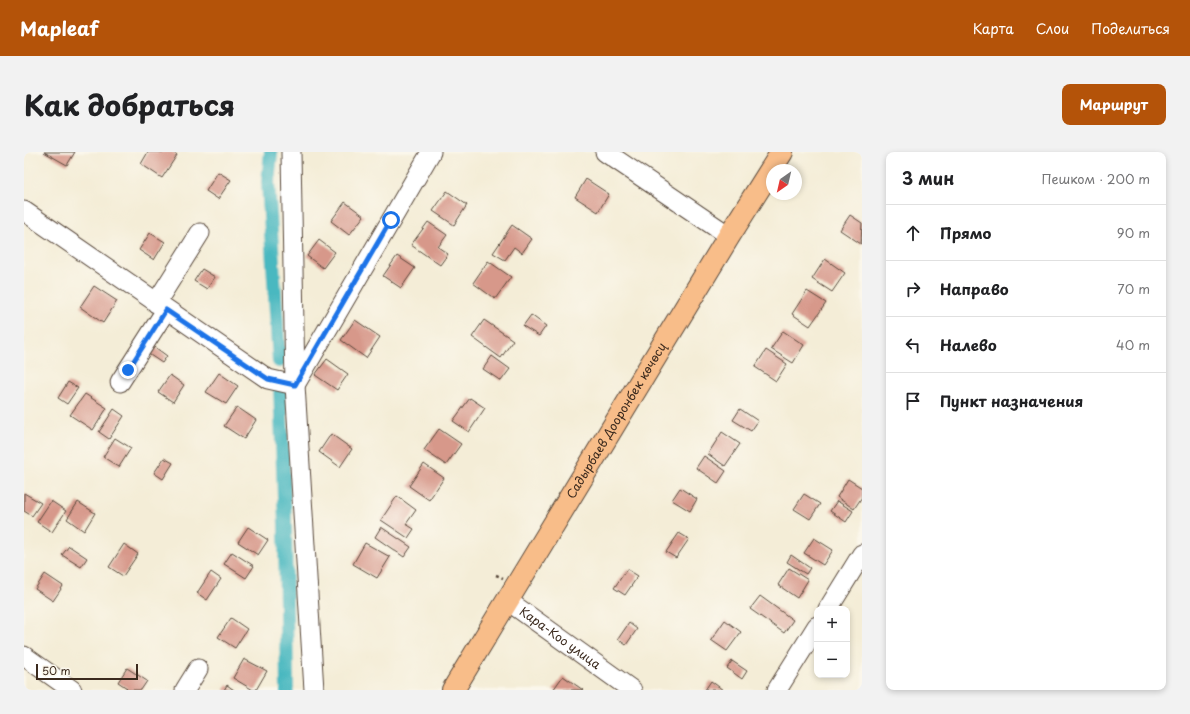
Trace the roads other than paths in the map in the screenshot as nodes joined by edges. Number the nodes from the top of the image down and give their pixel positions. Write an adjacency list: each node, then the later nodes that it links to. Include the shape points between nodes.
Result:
1 (291, 152): 10 (street)
2 (431, 152): 10 (street)
3 (605, 152): 7 (street)
4 (782, 152): 7 (main road, Садырбаев Дооронбек көчөсү)
5 (24, 212): 8 (street)
6 (200, 233): 8 (street)
7 (729, 236): 12 (main road, Садырбаев Дооронбек көчөсү)
8 (161, 306): 9 (street); 10 (street, via 268,379)
9 (120, 382)
10 (295, 385): 19 (street)
11 (862, 554): 13 (street)
12 (508, 601): 20 (main road, Садырбаев Дооронбек көчөсү); 21 (street, Кара-Коо улица)
13 (830, 606)
14 (814, 631): 22 (street)
15 (24, 656): 17 (street)
16 (198, 669): 18 (street)
17 (72, 690)
18 (185, 690)
19 (314, 690)
20 (453, 690)
21 (632, 690)
22 (777, 690)

